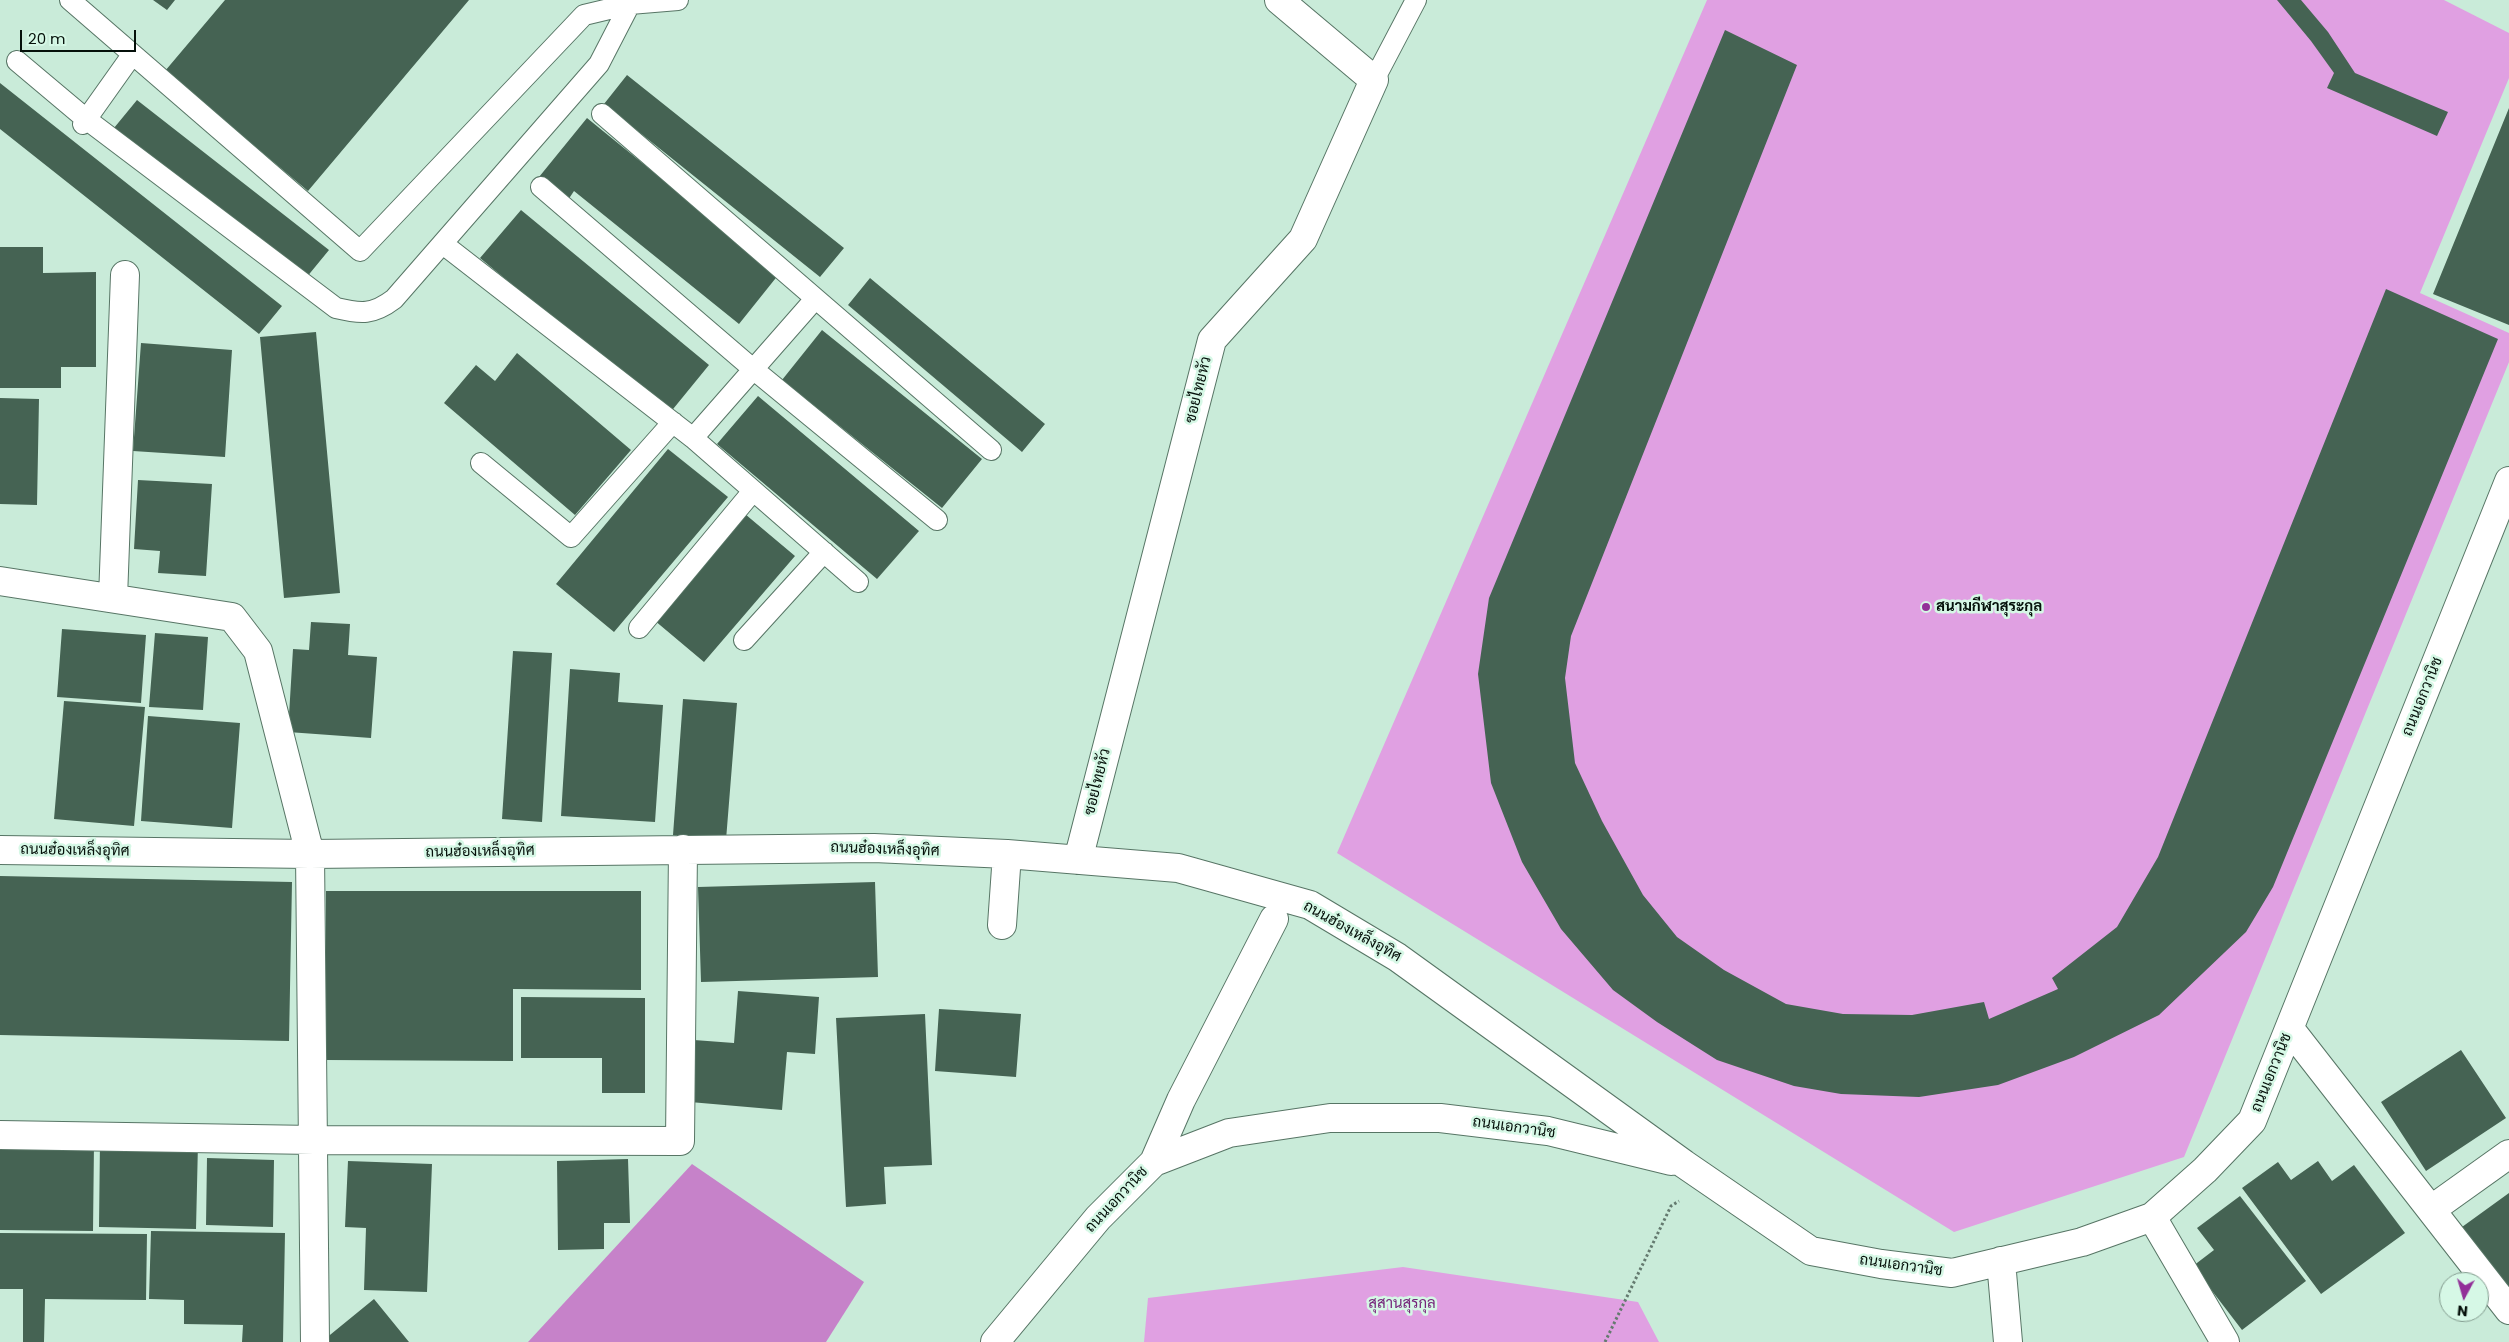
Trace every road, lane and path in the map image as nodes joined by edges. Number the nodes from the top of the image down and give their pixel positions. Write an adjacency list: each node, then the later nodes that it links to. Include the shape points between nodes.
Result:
1 (70, 0): 6 (lane)
2 (678, 0): 5 (lane)
3 (1279, 0): 8 (street)
4 (1416, 0): 8 (lane)
5 (630, 4): 6 (lane, via 584,15 360,251); 12 (lane, via 599,64)
6 (132, 55): 10 (lane)
7 (17, 61): 10 (lane)
8 (1374, 80): 33 (street, ซอยไทยหัว, via 1303,239 1212,340)
9 (602, 114): 14 (lane)
10 (85, 122): 12 (lane, via 336,308 357,313 380,310 394,299)
11 (541, 187): 15 (lane)
12 (443, 244): 16 (lane)
13 (125, 275): 26 (street)
14 (816, 299): 15 (lane); 18 (lane)
15 (753, 369): 17 (lane); 22 (lane)
16 (673, 422): 17 (lane); 19 (lane, via 571,537)
17 (693, 438): 21 (lane)
18 (991, 450)
19 (481, 463)
20 (2509, 481): 38 (street, ถนนเอกวานิช)
21 (754, 490): 23 (lane); 27 (lane)
22 (937, 520)
23 (824, 552): 25 (lane); 28 (lane)
24 (0, 581): 26 (street)
25 (858, 582)
26 (113, 598): 31 (street, via 232,616 258,651)
27 (639, 628)
28 (744, 640)
29 (683, 849): 31 (street, ถนนฮ๋องเหล็งอุทิศ); 32 (street, ถนนฮ๋องเหล็งอุทิศ, via 874,848); 44 (street, via 680,1142)
30 (0, 850): 31 (street, ถนนฮ๋องเหล็งอุทิศ)
31 (310, 854): 44 (street)
32 (1007, 854): 33 (street, ถนนฮ๋องเหล็งอุทิศ); 37 (street)
33 (1078, 860): 34 (street, ถนนฮ๋องเหล็งอุทิศ, via 1178,868)
34 (1240, 886): 35 (street, ถนนฮ๋องเหล็งอุทิศ); 36 (street)
35 (1322, 912): 36 (street); 39 (street, ถนนฮ๋องเหล็งอุทิศ, via 1397,957)
36 (1274, 918): 40 (street)
37 (1002, 925)
38 (2290, 1028): 49 (street); 50 (street, ถนนเอกวานิช, via 2252,1121 2205,1170)
39 (1573, 1084): 41 (street, via 1586,1112 1564,1130); 47 (street, ถนนฮ๋องเหล็งอุทิศ)
40 (1185, 1093): 42 (street, via 1186,1114 1205,1131); 46 (street)
41 (1548, 1131): 42 (street, ถนนเอกวานิช, via 1440,1118 1330,1118); 47 (street, ถนนเอกวานิช)
42 (1229, 1133): 46 (street, ถนนเอกวานิช)
43 (0, 1135): 44 (street)
44 (314, 1140): 53 (street)
45 (2509, 1154): 49 (street)
46 (1154, 1162): 54 (street, ถนนเอกวานิช, via 1098,1218)
47 (1684, 1164): 48 (street, ถนนเอกวานิช)
48 (1709, 1181): 51 (street, ถนนเอกวานิช, via 1811,1251 1952,1273); 55 (path, via 1671,1206)
49 (2432, 1209): 52 (street)
50 (2152, 1217): 51 (street, ถนนเอกวานิช, via 2082,1242); 57 (street)
51 (2001, 1261): 56 (street)
52 (2509, 1310)
53 (315, 1342)
54 (995, 1342)
55 (1605, 1342)
56 (2008, 1342)
57 (2225, 1342)

